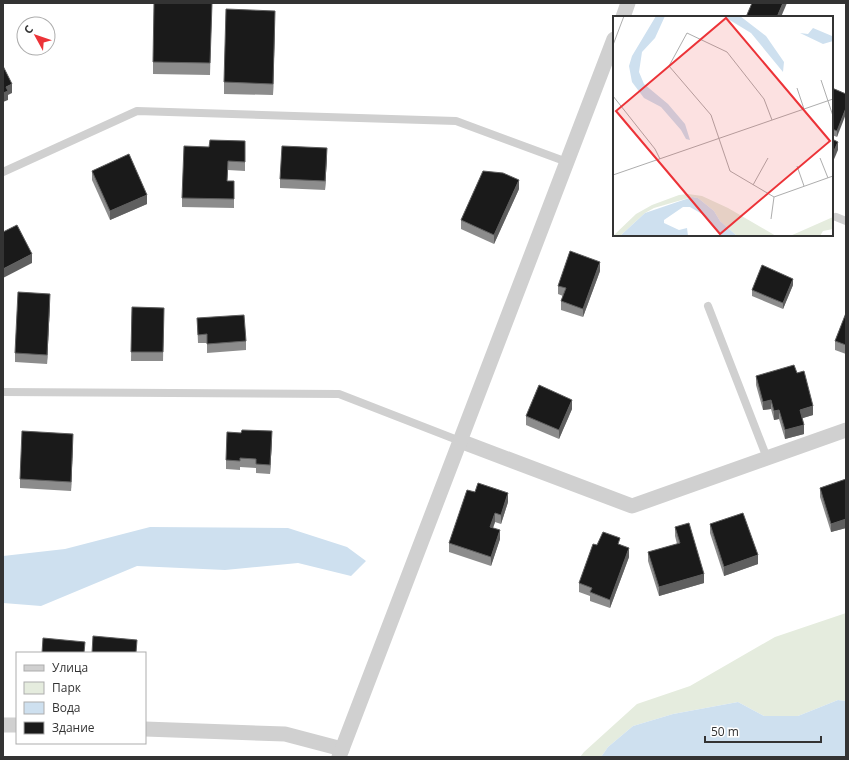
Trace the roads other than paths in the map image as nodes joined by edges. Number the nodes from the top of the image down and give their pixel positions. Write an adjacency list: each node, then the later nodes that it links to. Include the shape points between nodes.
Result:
1 (628, 3): 2 (street)
2 (623, 16)
3 (613, 42): 4 (street)
4 (567, 162): 5 (lane, via 456,121 137,111); 11 (street)
5 (3, 172)
6 (836, 217): 7 (lane)
7 (846, 221)
8 (708, 306): 12 (lane)
9 (3, 392): 11 (lane, via 339,394)
10 (846, 430): 12 (street)
11 (460, 441): 12 (street, via 632,506); 16 (street)
12 (767, 458)
13 (3, 725): 14 (street)
14 (16, 725)
15 (146, 729): 16 (street, via 285,734)
16 (341, 753)

